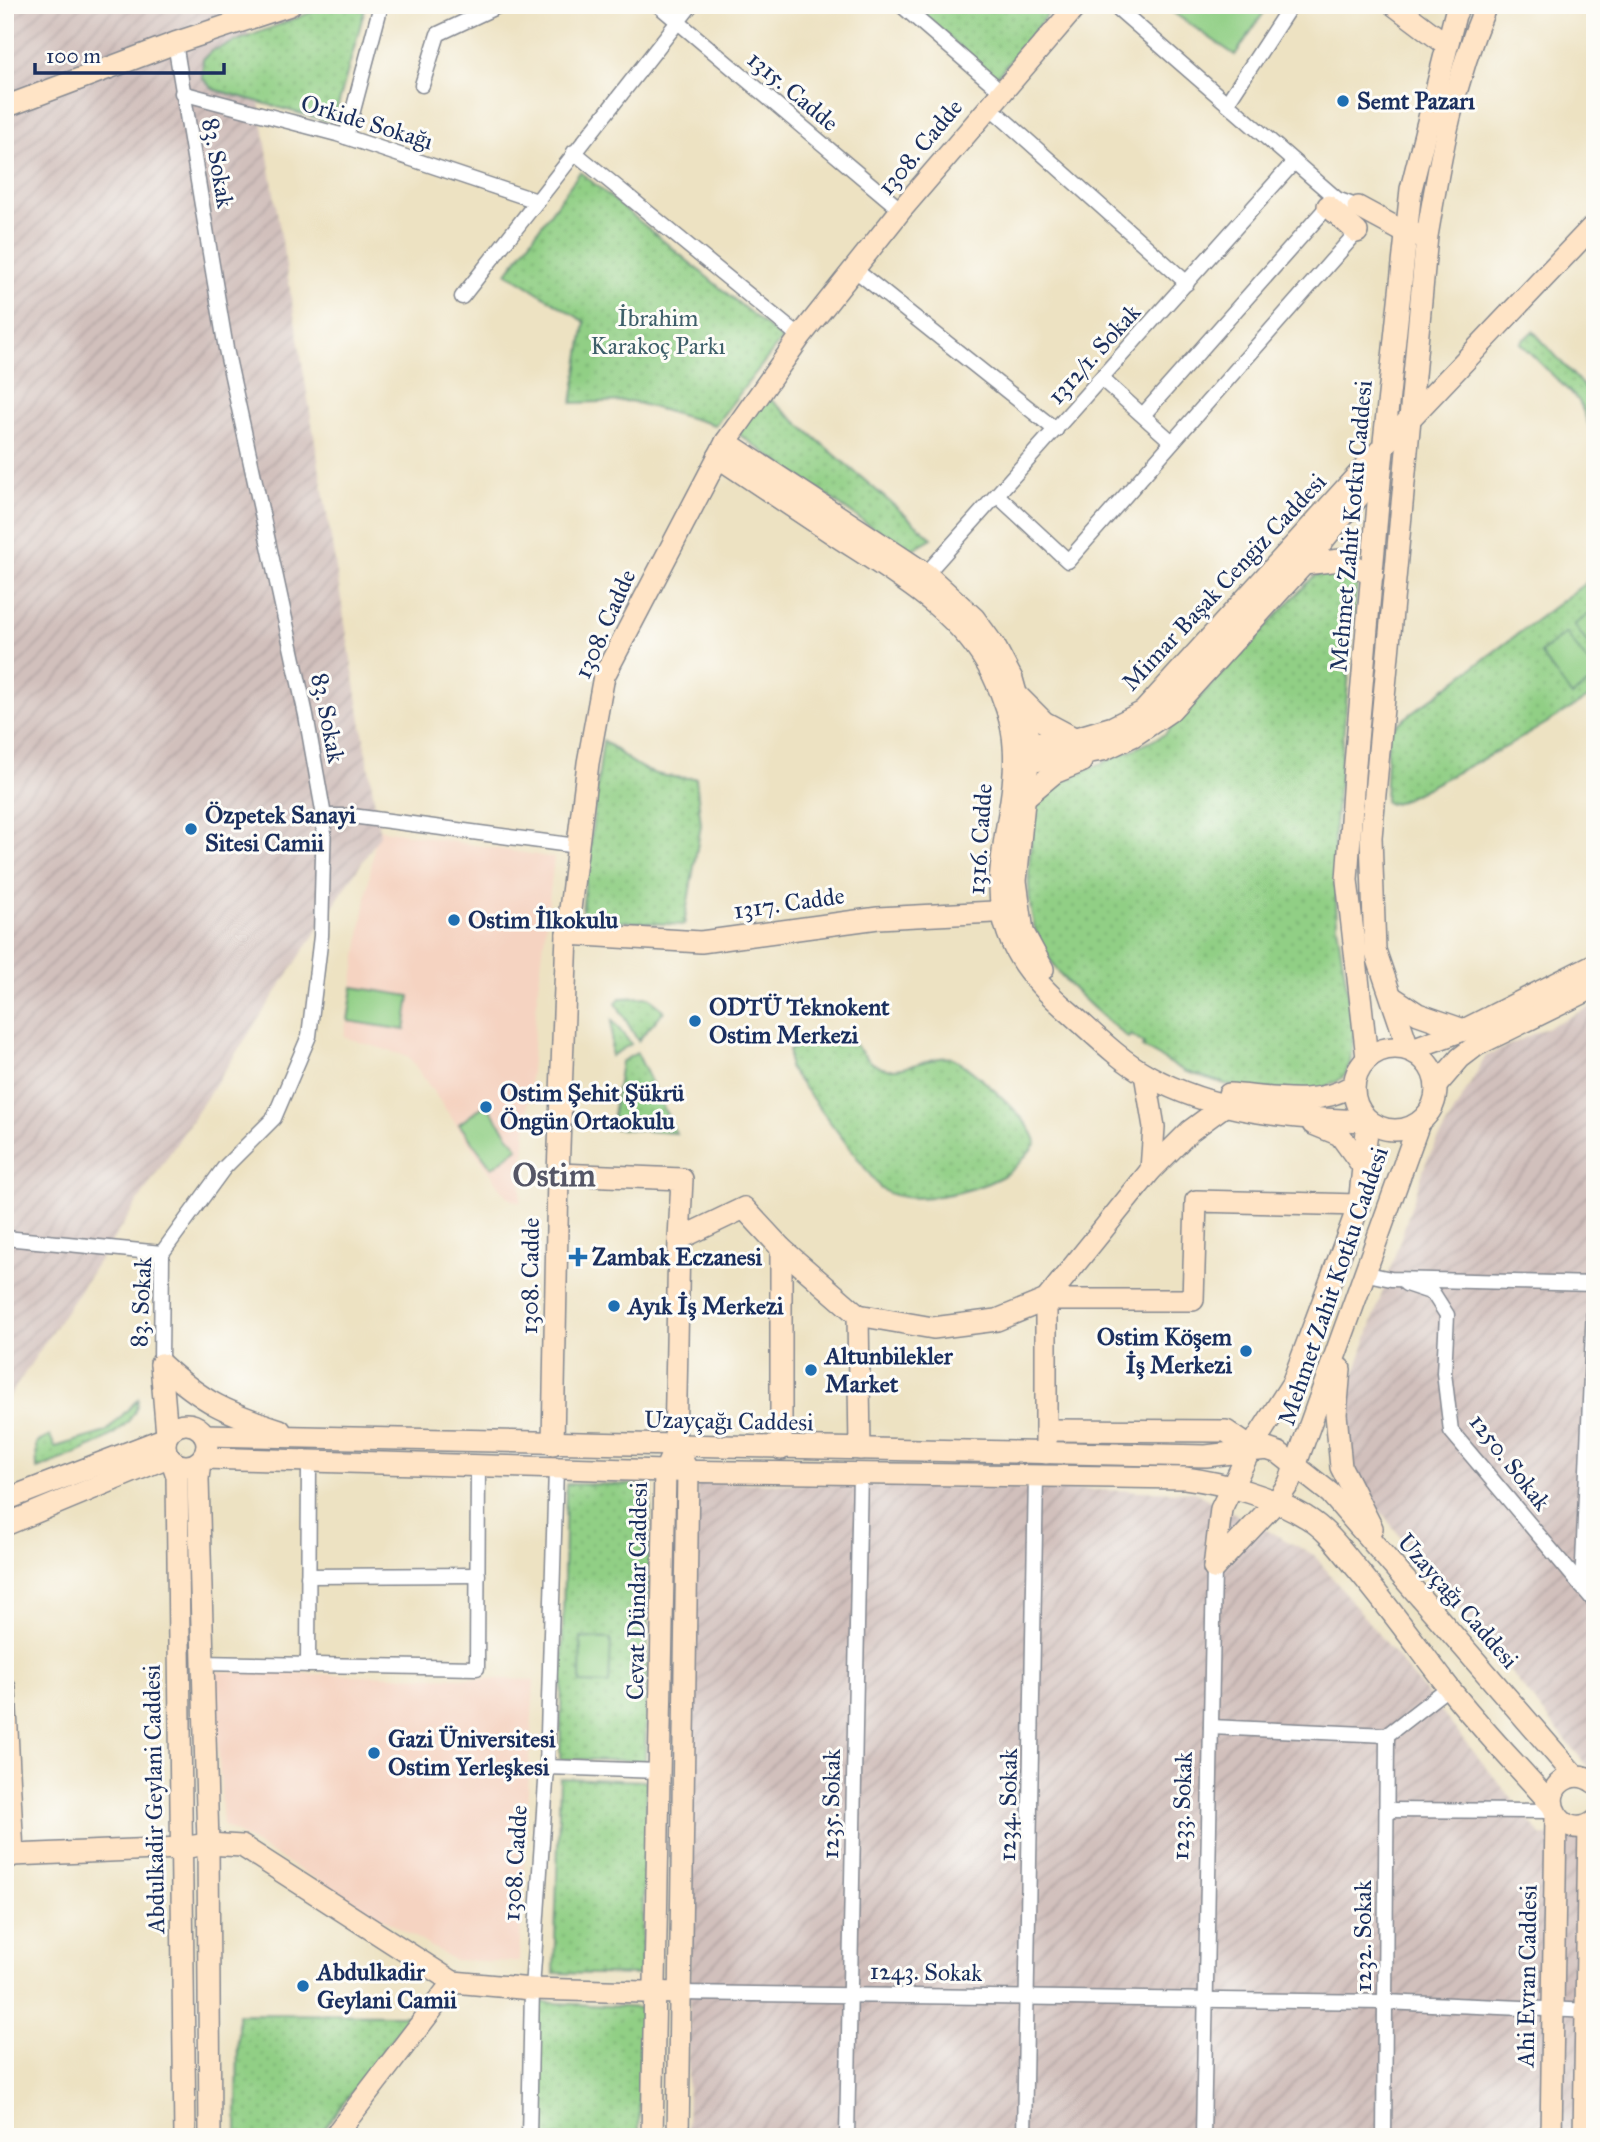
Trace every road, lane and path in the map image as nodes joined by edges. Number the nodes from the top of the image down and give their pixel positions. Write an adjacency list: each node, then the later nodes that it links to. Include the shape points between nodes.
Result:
1 (290, 5): 14 (street)
2 (381, 5): 21 (street)
3 (500, 5): 16 (street, via 438,34)
4 (658, 5): 13 (street, 1315. Cadde)
5 (691, 5): 13 (street)
6 (901, 5): 18 (street)
7 (1077, 5): 18 (street, 1308. Cadde)
8 (1114, 5): 19 (street)
9 (1291, 5): 19 (street)
10 (1394, 5): 15 (street)
11 (1460, 5): 15 (street, Mehmet Zahit Kotku Caddesi)
12 (1486, 5): 28 (street, Mehmet Zahit Kotku Caddesi, via 1453,94)
13 (676, 23): 22 (street); 29 (street, 1315. Cadde)
14 (175, 43): 17 (street, 83. Sokak); 20 (street)
15 (1447, 45): 25 (street, Mehmet Zahit Kotku Caddesi)
16 (422, 85)
17 (182, 93): 21 (street, Orkide Sokağı); 56 (street, 83. Sokak, via 226,348)
18 (996, 99): 29 (street, 1308. Cadde); 34 (street)
19 (1227, 103): 23 (street)
20 (5, 107)
21 (346, 137): 24 (street, Orkide Sokağı)
22 (574, 152): 24 (street); 36 (street)
23 (1294, 162): 27 (street, via 1336,198); 34 (street, 1312/1. Sokak)
24 (537, 201): 35 (street)
25 (1410, 205): 27 (street); 28 (street); 32 (street, Mehmet Zahit Kotku Caddesi)
26 (1328, 206): 31 (street); 40 (street)
27 (1358, 207): 32 (street)
28 (1432, 207): 32 (street, Mehmet Zahit Kotku Caddesi)
29 (901, 210): 33 (street, 1308. Cadde)
30 (1595, 224): 39 (street, Mimar Başak Cengiz Caddesi)
31 (1357, 232): 43 (street)
32 (1417, 234): 37 (street, Mehmet Zahit Kotku Caddesi); 44 (street, Mehmet Zahit Kotku Caddesi)
33 (854, 269): 36 (street, 1308. Cadde); 42 (street)
34 (1187, 283): 38 (street, 1312/1. Sokak)
35 (462, 297)
36 (800, 337): 45 (street, 1308. Cadde)
37 (1416, 363): 39 (street, via 1424,375); 41 (street, Mehmet Zahit Kotku Caddesi)
38 (1101, 379): 40 (street); 42 (street, 1312/1. Sokak)
39 (1446, 383): 41 (street, Mimar Başak Cengiz Caddesi)
40 (1143, 415): 43 (street)
41 (1409, 423): 44 (street, Mimar Başak Cengiz Caddesi); 46 (street, Mimar Başak Cengiz Caddesi); 62 (street, Mehmet Zahit Kotku Caddesi, via 1371,837 1375,950)
42 (1056, 430): 47 (street, 1312/1. Sokak)
43 (1172, 442): 47 (street, via 1068,561)
44 (1383, 447): 46 (street, Mehmet Zahit Kotku Caddesi); 52 (street, Mimar Başak Cengiz Caddesi, via 1143,712)
45 (722, 449): 49 (street, 1316. Cadde); 54 (street, 1316. Cadde, via 927,596 992,672); 57 (street, 1308. Cadde, via 604,676)
46 (1381, 470): 48 (street, Mimar Başak Cengiz Caddesi); 50 (street, Mehmet Zahit Kotku Caddesi)
47 (998, 496): 49 (street, 1312/1. Sokak)
48 (1304, 564): 50 (street, via 1341,560); 53 (street, Mimar Başak Cengiz Caddesi, via 1170,711)
49 (926, 574): 51 (street, 1316. Cadde, via 974,618 995,647)
50 (1373, 575): 65 (street, Mehmet Zahit Kotku Caddesi, via 1347,880)
51 (1017, 695): 52 (street, via 1044,722); 54 (street, 1316. Cadde)
52 (1076, 738): 54 (street, Mimar Başak Cengiz Caddesi)
53 (1103, 750): 54 (street, Mimar Başak Cengiz Caddesi); 55 (street, via 1054,773)
54 (1021, 754): 55 (street, 1316. Cadde); 58 (street, 1316. Cadde, via 1000,886)
55 (1024, 798): 58 (street, 1316. Cadde)
56 (324, 816): 57 (street); 80 (street, 83. Sokak, via 321,936 309,1036 274,1118 224,1168)
57 (577, 846): 59 (street, 1308. Cadde)
58 (1010, 911): 59 (street, 1317. Cadde, via 878,918 701,942); 66 (street, 1316. Cadde, via 1010,942 1032,978 1101,1042); 67 (street, 1316. Cadde, via 1048,976 1101,1028 1176,1078 1228,1094 1313,1100 1336,1095)
59 (567, 934): 75 (street, 1308. Cadde)
60 (1595, 964): 63 (street)
61 (1595, 987): 68 (street, via 1477,1045)
62 (1392, 997): 63 (street, via 1418,1014); 64 (street, Mehmet Zahit Kotku Caddesi)
63 (1464, 1030): 64 (street)
64 (1409, 1050): 65 (street, via 1387,1048); 68 (street, via 1428,1063)
65 (1367, 1058): 67 (street)
66 (1145, 1074): 69 (street, 1316. Cadde); 74 (street, via 1154,1127)
67 (1354, 1084): 71 (street, via 1356,1104)
68 (1436, 1086): 72 (street, via 1432,1107)
69 (1223, 1106): 70 (street, 1316. Cadde); 74 (street, via 1190,1131)
70 (1298, 1117): 71 (street, 1316. Cadde); 73 (street, via 1340,1135)
71 (1368, 1121): 72 (street, via 1393,1130); 73 (street, Mehmet Zahit Kotku Caddesi)
72 (1419, 1123): 81 (street, Mehmet Zahit Kotku Caddesi)
73 (1364, 1168): 76 (street, Mehmet Zahit Kotku Caddesi)
74 (1152, 1170): 84 (street)
75 (558, 1174): 78 (street, via 682,1180); 91 (street, 1308. Cadde)
76 (1359, 1205): 84 (street, via 1196,1201 1193,1300); 94 (street, Mehmet Zahit Kotku Caddesi, via 1292,1384)
77 (5, 1238): 80 (street)
78 (679, 1239): 79 (street, via 744,1208); 92 (street)
79 (781, 1248): 85 (street); 95 (street)
80 (162, 1253): 87 (street, 83. Sokak)
81 (1363, 1273): 82 (street); 86 (street, Mehmet Zahit Kotku Caddesi)
82 (1391, 1279): 83 (street); 115 (street, 1250. Sokak, via 1433,1293 1447,1315 1444,1374 1451,1431)
83 (1595, 1284): 115 (street)
84 (1046, 1300): 85 (street, via 997,1320 933,1328); 88 (street)
85 (858, 1315): 96 (street)
86 (1342, 1333): 101 (street, Mehmet Zahit Kotku Caddesi); 111 (street, via 1336,1414 1341,1467)
87 (161, 1364): 89 (street); 90 (street, via 214,1406); 93 (street, Abdulkadir Geylani Caddesi)
88 (1046, 1430): 94 (street, via 1226,1431); 97 (street)
89 (203, 1432): 90 (street, Uzayçağı Caddesi); 93 (street, via 186,1424 172,1429); 98 (street, via 207,1450)
90 (304, 1438): 91 (street, Uzayçağı Caddesi)
91 (554, 1444): 92 (street, Uzayçağı Caddesi)
92 (675, 1447): 95 (street, Uzayçağı Caddesi); 103 (street, Cevat Dündar Caddesi); 104 (street, Cevat Dündar Caddesi)
93 (168, 1448): 98 (street, via 189,1466); 108 (street); 110 (street); 131 (street, Abdulkadir Geylani Caddesi, via 177,1476)
94 (1251, 1448): 97 (street, Uzayçağı Caddesi, via 1206,1456); 101 (street, Uzayçağı Caddesi, via 1279,1453); 107 (street, Mehmet Zahit Kotku Caddesi)
95 (781, 1449): 96 (street, Uzayçağı Caddesi)
96 (860, 1449): 97 (street, Uzayçağı Caddesi)
97 (1046, 1453)
98 (202, 1459): 99 (street, Uzayçağı Caddesi); 117 (street, Abdulkadir Geylani Caddesi)
99 (309, 1461): 100 (street, Uzayçağı Caddesi); 114 (street)
100 (478, 1465): 102 (street, Uzayçağı Caddesi); 113 (street)
101 (1296, 1467): 109 (street, Mehmet Zahit Kotku Caddesi); 111 (street, Uzayçağı Caddesi, via 1330,1493)
102 (556, 1468): 103 (street, Uzayçağı Caddesi); 124 (street, 1308. Cadde)
103 (665, 1471): 104 (street, Uzayçağı Caddesi); 125 (street, Cevat Dündar Caddesi)
104 (688, 1471): 105 (street, Uzayçağı Caddesi); 136 (street, Cevat Dündar Caddesi)
105 (860, 1472): 106 (street, Uzayçağı Caddesi); 137 (street, 1235. Sokak)
106 (1036, 1475): 107 (street, Uzayçağı Caddesi, via 1185,1478); 138 (street, 1234. Sokak)
107 (1232, 1487): 109 (street, Uzayçağı Caddesi); 112 (street, Mehmet Zahit Kotku Caddesi, via 1221,1509)
108 (5, 1500)
109 (1277, 1501): 112 (street); 119 (street, via 1328,1534)
110 (5, 1525)
111 (1384, 1555): 126 (street, Uzayçağı Caddesi)
112 (1214, 1568): 121 (street, 1233. Sokak)
113 (478, 1575): 114 (street); 118 (street, via 477,1668)
114 (308, 1576): 118 (street)
115 (1582, 1587): 116 (street, 1250. Sokak)
116 (1595, 1602)
117 (201, 1663): 118 (street); 130 (street, Abdulkadir Geylani Caddesi)
118 (308, 1665)
119 (1449, 1687): 122 (street); 128 (street)
120 (5, 1688): 123 (street)
121 (1211, 1727): 122 (street); 139 (street, 1233. Sokak)
122 (1387, 1735): 127 (street, 1232. Sokak)
123 (7, 1744): 132 (street)
124 (547, 1767): 125 (street); 134 (street, 1308. Cadde)
125 (659, 1772): 135 (street, Cevat Dündar Caddesi)
126 (1589, 1780): 128 (street, via 1559,1784)
127 (1387, 1810): 128 (street); 140 (street, 1232. Sokak)
128 (1554, 1810): 129 (street, via 1568,1827); 142 (street, Ahi Evran Caddesi)
129 (1593, 1824): 141 (street)
130 (208, 1844): 131 (street); 133 (street, via 242,1846); 144 (street, Abdulkadir Geylani Caddesi)
131 (181, 1848): 132 (street); 143 (street, Abdulkadir Geylani Caddesi)
132 (9, 1857)
133 (453, 1982): 134 (street, 1243. Sokak); 145 (street)
134 (533, 1989): 135 (street, 1243. Sokak); 146 (street, 1308. Cadde)
135 (655, 1992): 136 (street, 1243. Sokak); 147 (street, Cevat Dündar Caddesi)
136 (680, 1993): 137 (street, 1243. Sokak); 148 (street, Cevat Dündar Caddesi)
137 (851, 1997): 138 (street, 1243. Sokak); 149 (street, 1235. Sokak)
138 (1027, 1999): 139 (street, 1243. Sokak); 150 (street, 1234. Sokak)
139 (1203, 2001): 140 (street, 1243. Sokak); 151 (street, 1233. Sokak)
140 (1385, 2002): 142 (street, 1243. Sokak); 152 (street, 1232. Sokak)
141 (1591, 2011): 142 (street, 1243. Sokak); 154 (street)
142 (1552, 2012): 153 (street, Ahi Evran Caddesi)
143 (185, 2137)
144 (211, 2137)
145 (334, 2137)
146 (529, 2137)
147 (652, 2137)
148 (678, 2137)
149 (847, 2137)
150 (1024, 2137)
151 (1203, 2137)
152 (1384, 2137)
153 (1551, 2137)
154 (1584, 2137)

